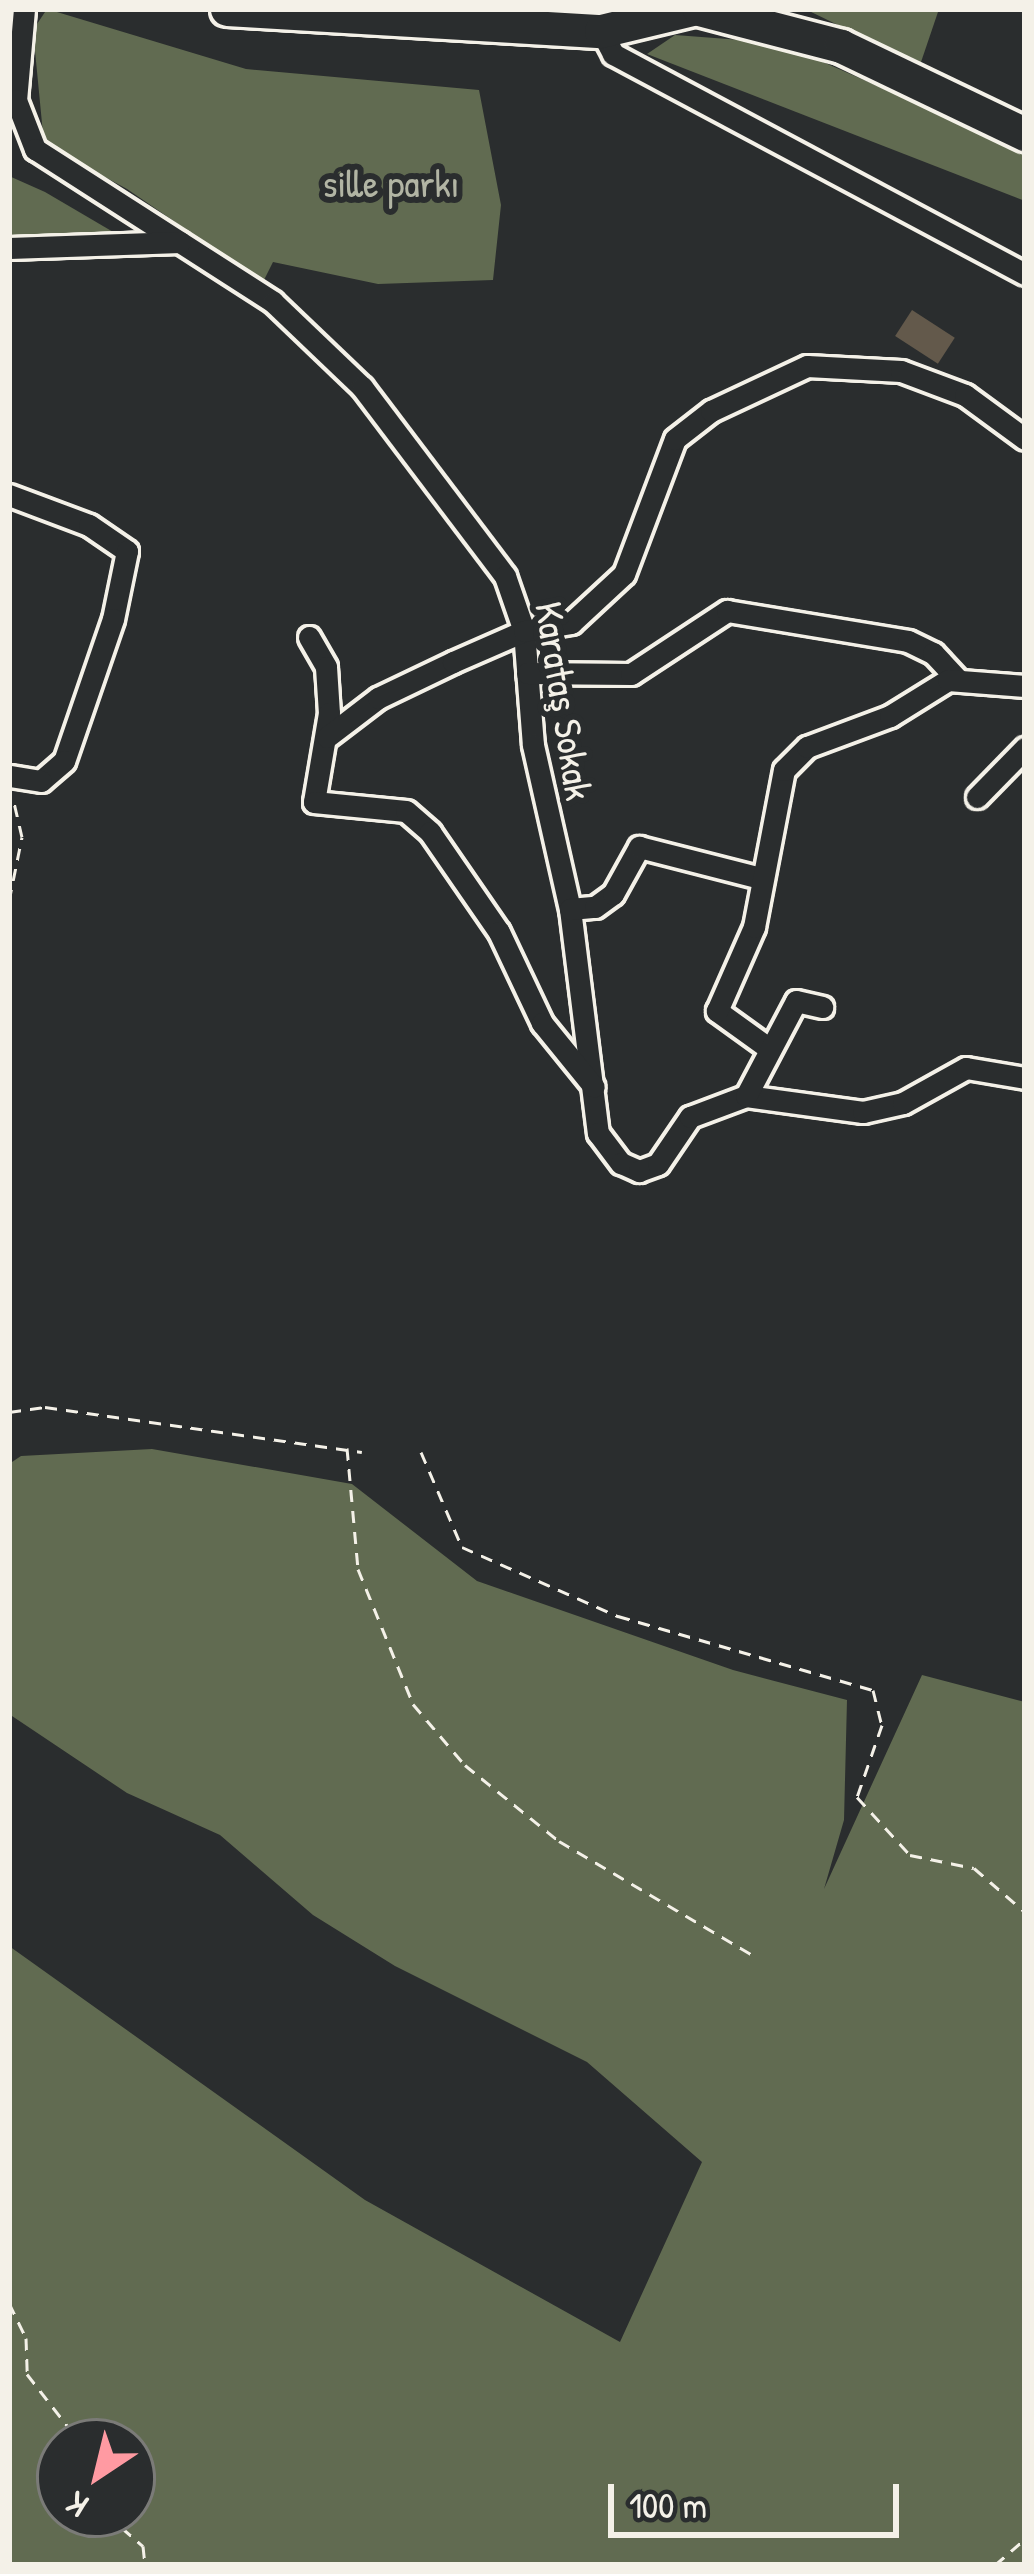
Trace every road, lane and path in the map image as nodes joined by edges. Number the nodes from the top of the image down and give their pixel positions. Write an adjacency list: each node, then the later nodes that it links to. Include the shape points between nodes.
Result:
1 (24, 9): 6 (street, Karataş Sokak, via 16,100 35,149)
2 (227, 9): 4 (main road)
3 (695, 9): 4 (main road); 5 (main road, via 841,46)
4 (602, 31): 8 (street, via 613,54)
5 (1025, 134)
6 (180, 242): 7 (street); 11 (street, Karataş Sokak, via 273,302 362,387 505,576)
7 (9, 248)
8 (1025, 274)
9 (1025, 439): 11 (street, via 964,395 901,371 807,366 711,411 675,439 624,574 571,623)
10 (9, 495): 18 (street, via 89,525 127,550 113,620 64,761 41,781)
11 (524, 631): 13 (street, Karataş Sokak); 16 (street, via 378,698)
12 (309, 637): 16 (street, via 326,667)
13 (527, 673): 14 (street, via 631,674 727,611 908,641 933,652); 22 (street, Karataş Sokak, via 541,797)
14 (958, 680): 15 (street, via 1010,691); 20 (street, via 807,747 784,770)
15 (1025, 686)
16 (327, 737): 26 (street, via 311,782 314,802 406,811 430,832 499,932 542,1023)
17 (1025, 748): 19 (street)
18 (9, 777): 21 (path, via 22,837)
19 (976, 797)
20 (761, 878): 22 (street, via 639,847 613,894 595,907); 24 (street, via 754,926 717,1011)
21 (9, 901)
22 (570, 909): 26 (street, Karataş Sokak)
23 (822, 1007): 24 (street, via 796,1001)
24 (767, 1047): 27 (street)
25 (1025, 1078): 27 (street, Karataş Sokak, via 966,1068 903,1103 863,1112)
26 (594, 1088): 27 (street, Karataş Sokak, via 598,1133 621,1163 639,1171 658,1164 690,1118)
27 (746, 1096)
28 (9, 1412): 29 (path, via 45,1407)
29 (347, 1448): 30 (path); 33 (path, via 358,1569 413,1704 464,1765 559,1841)
30 (362, 1452)
31 (421, 1452): 32 (path, via 461,1547 618,1616 873,1690 882,1725 857,1797 910,1855 974,1868)
32 (1025, 1912)
33 (756, 1957)
34 (9, 2303): 35 (path, via 26,2338 27,2374)
35 (61, 2418)
36 (134, 2538): 38 (path)
37 (1025, 2539): 39 (path); 40 (path)
38 (145, 2565)
39 (995, 2565)
40 (1024, 2565)

